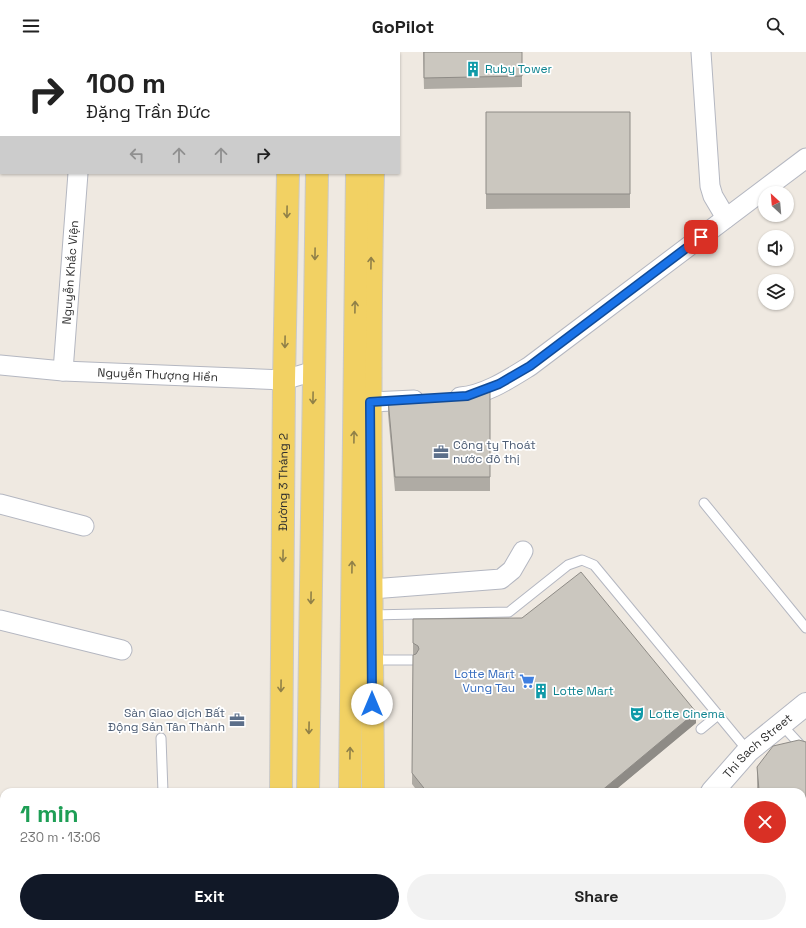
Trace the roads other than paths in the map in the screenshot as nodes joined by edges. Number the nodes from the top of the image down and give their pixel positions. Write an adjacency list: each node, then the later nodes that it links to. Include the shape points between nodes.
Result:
1 (702, 52): 8 (street, via 710,186)
2 (806, 158): 8 (street)
3 (78, 174): 11 (street, Nguyễn Khắc Viện)
4 (288, 174): 13 (main road, Đường 3 Tháng 2, one-way to 13)
5 (317, 174): 12 (main road, one-way to 12)
6 (357, 174): 10 (main road, one-way to 6)
7 (373, 174): 10 (main road, one-way to 7)
8 (726, 218): 14 (street, via 530,366 507,380 467,396)
9 (0, 365): 11 (street, Nguyễn Thượng Hiền)
10 (363, 369): 14 (main road); 20 (main road, one-way to 10)
11 (63, 371): 13 (street, Nguyễn Thượng Hiền)
12 (314, 371): 13 (street, Nguyễn Thượng Hiền); 35 (main road, one-way to 35)
13 (284, 380): 34 (main road, Đường 3 Tháng 2, one-way to 34)
14 (370, 402): 19 (main road)
15 (704, 503): 22 (lane)
16 (0, 504): 17 (street)
17 (84, 526)
18 (522, 551): 19 (street, via 512,570 501,579)
19 (372, 589): 20 (main road)
20 (362, 616): 24 (main road); 27 (lane, via 509,612 568,565 582,560 594,564); 36 (main road, one-way to 20)
21 (0, 620): 23 (street)
22 (806, 628)
23 (122, 650)
24 (372, 660): 25 (lane); 37 (main road)
25 (413, 660)
26 (806, 706): 28 (street, Thi Sach Street)
27 (718, 715): 29 (lane); 32 (lane)
28 (781, 724): 31 (lane); 32 (street, Thi Sach Street)
29 (701, 729)
30 (161, 738): 33 (lane)
31 (806, 750)
32 (748, 751): 38 (street, Thi Sach Street)
33 (163, 788)
34 (280, 788)
35 (308, 788)
36 (350, 788)
37 (373, 788)
38 (716, 788)

